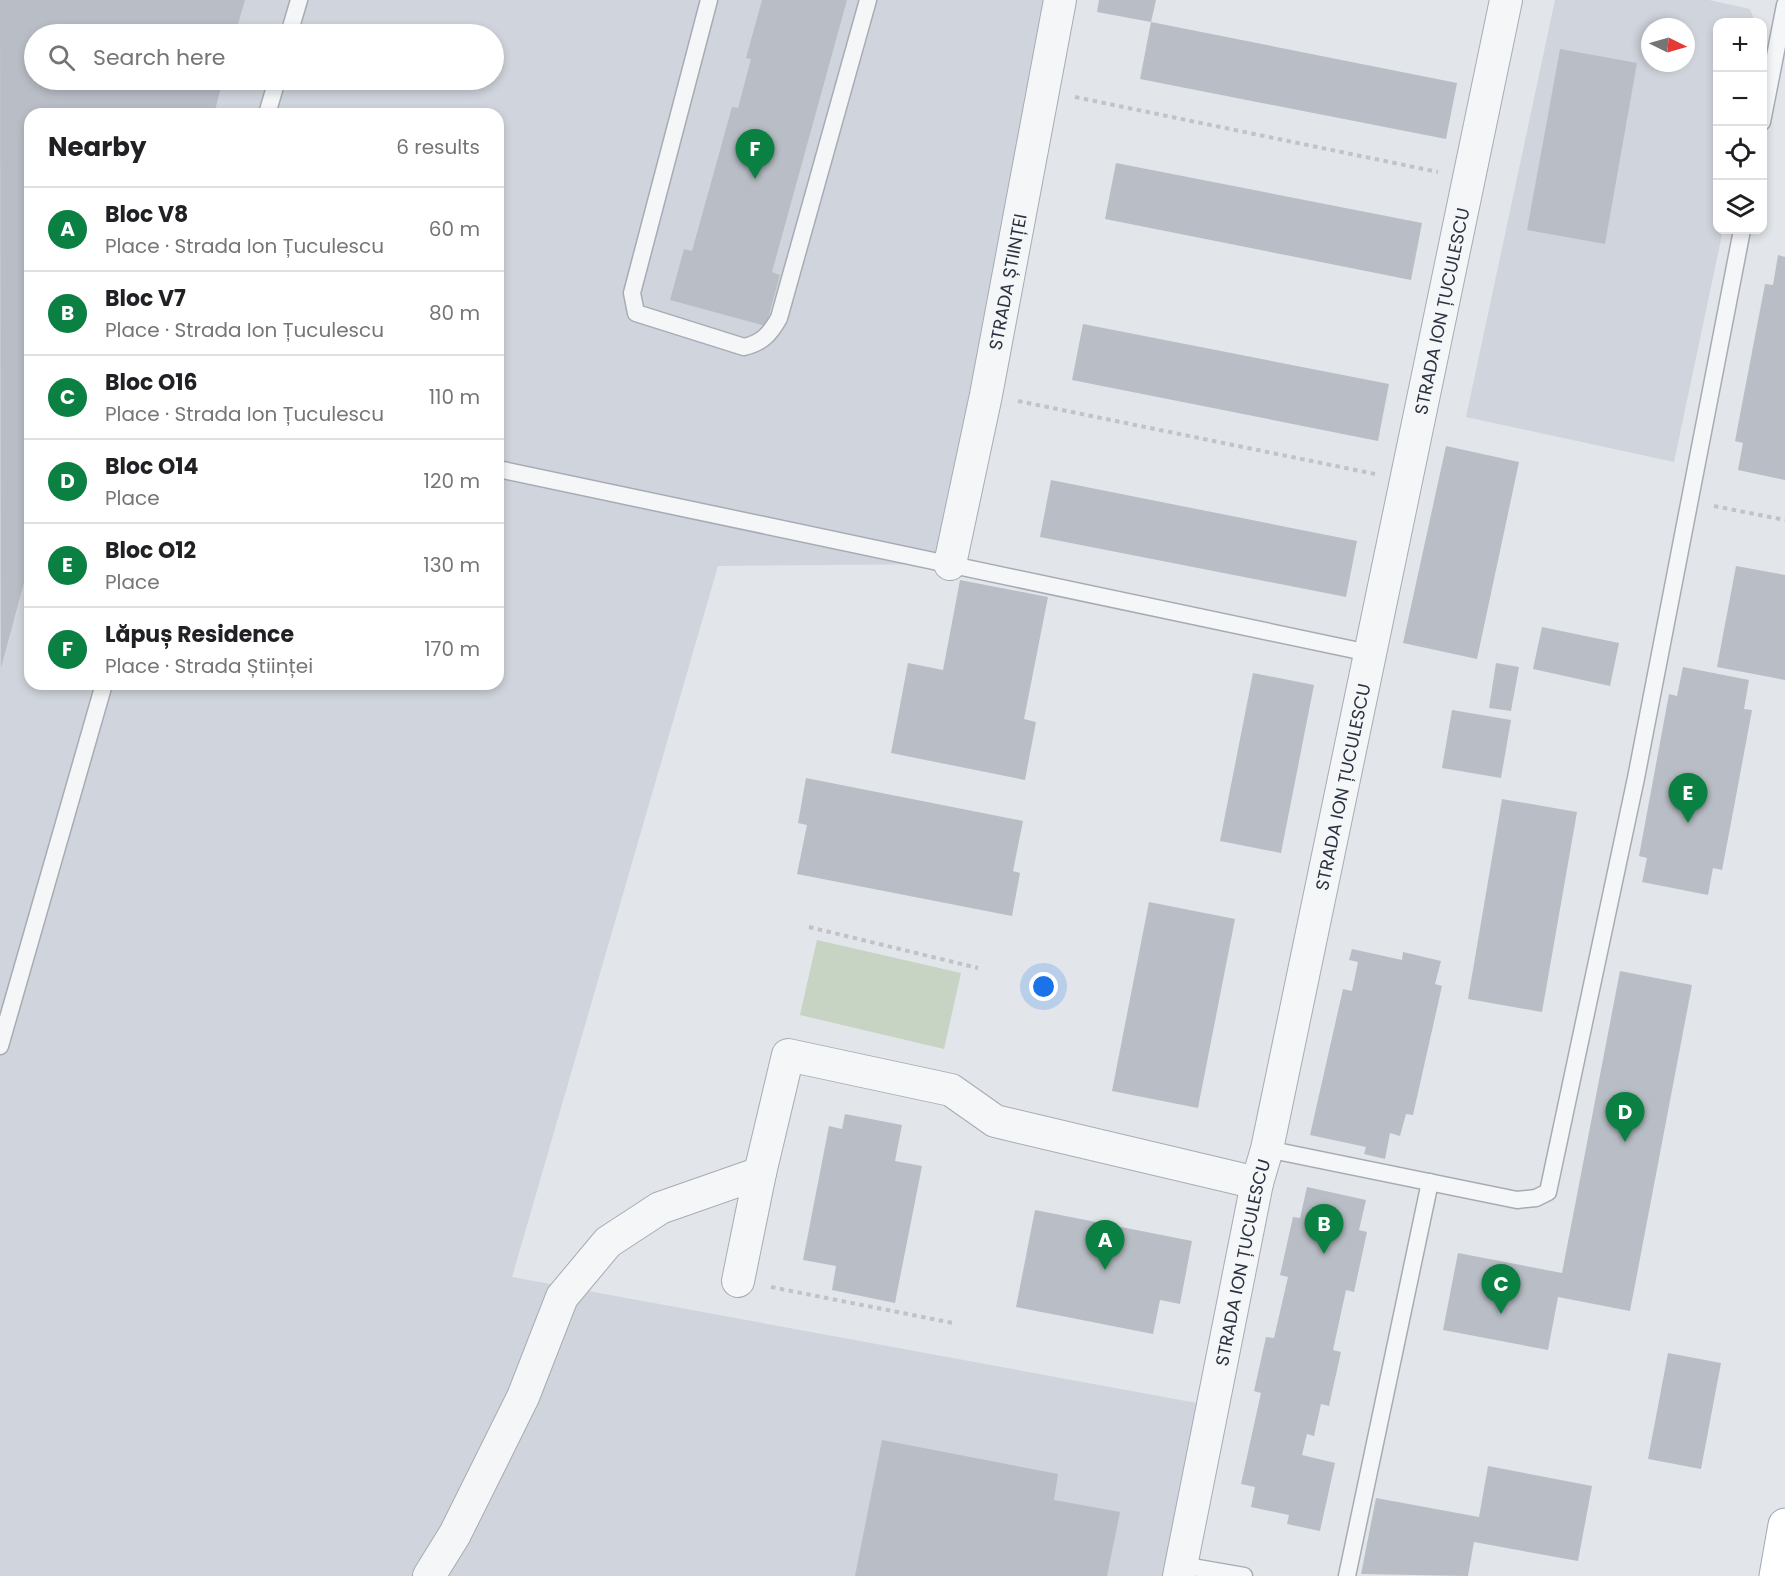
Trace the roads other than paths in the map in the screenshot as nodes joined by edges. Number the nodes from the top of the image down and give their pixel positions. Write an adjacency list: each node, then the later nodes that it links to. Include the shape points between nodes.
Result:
1 (299, 0): 7 (lane)
2 (710, 0): 3 (lane, via 632,293 636,313 744,347 757,344 779,318)
3 (868, 0)
4 (1060, 0): 13 (street, STRADA ȘTIINȚEI)
5 (1506, 0): 14 (street, STRADA ION ȚUCULESCU)
6 (1785, 5): 9 (lane)
7 (292, 24)
8 (273, 90): 10 (lane)
9 (1767, 97)
10 (269, 108)
11 (1741, 234): 19 (lane, via 1636,778 1548,1192 1517,1200)
12 (504, 470): 13 (lane)
13 (950, 564): 14 (lane)
14 (1368, 653): 17 (street, STRADA ION ȚUCULESCU)
15 (102, 690): 16 (lane)
16 (0, 1046)
17 (1266, 1149): 19 (lane); 20 (street, STRADA ION ȚUCULESCU)
18 (760, 1173): 20 (street, via 788,1054 951,1090 995,1121); 21 (street); 24 (street, via 660,1208 608,1242 562,1296 523,1397 455,1534)
19 (1430, 1182): 26 (lane)
20 (1257, 1183): 23 (street, STRADA ION ȚUCULESCU)
21 (738, 1281)
22 (1785, 1525): 27 (main road)
23 (1180, 1571): 25 (lane)
24 (429, 1576)
25 (1244, 1576)
26 (1347, 1576)
27 (1776, 1576)

